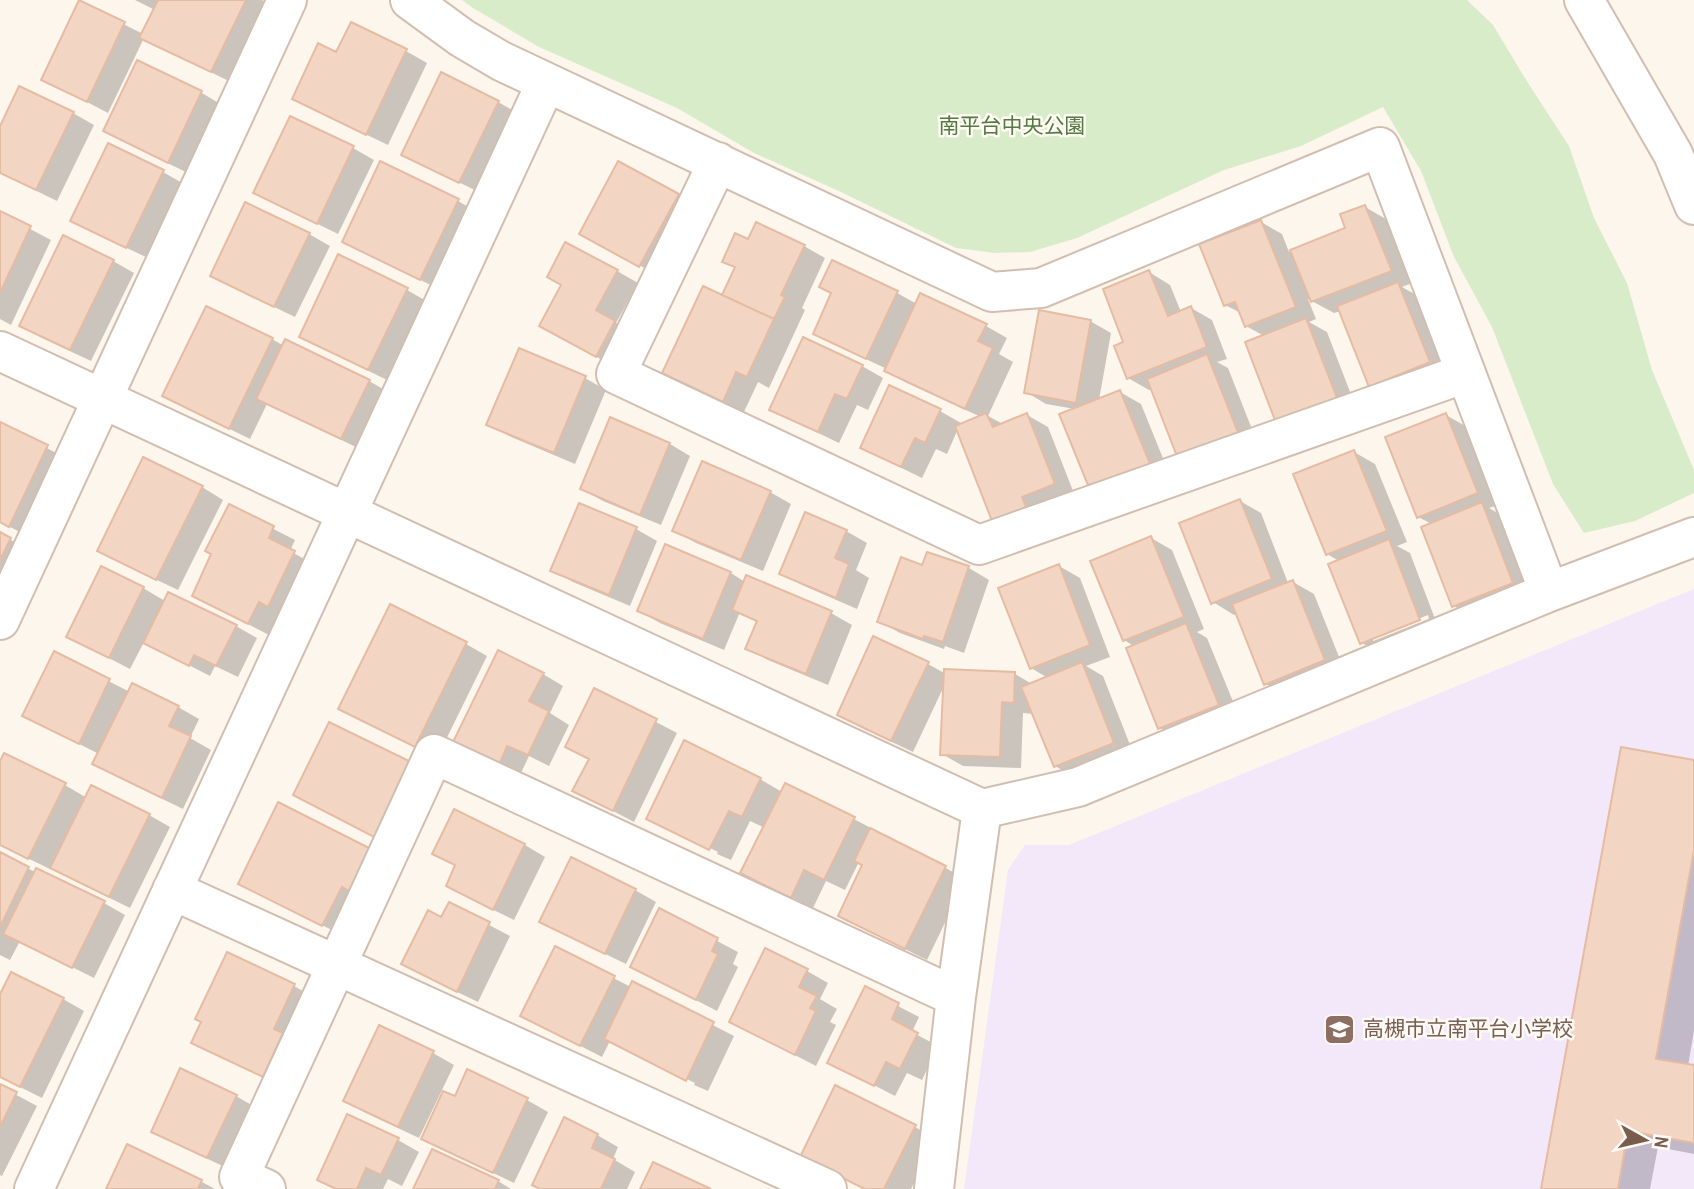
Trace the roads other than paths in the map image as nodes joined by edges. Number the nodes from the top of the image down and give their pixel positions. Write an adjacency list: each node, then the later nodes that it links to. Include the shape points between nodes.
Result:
1 (287, 0): 9 (street)
2 (410, 0): 4 (street, via 462,38)
3 (1584, 0): 6 (street, via 1673,154)
4 (546, 83): 5 (street); 10 (street)
5 (718, 163): 8 (street, via 992,292 1041,288 1380,147); 8 (street, via 616,374 979,545)
6 (1694, 205)
7 (0, 351): 9 (street)
8 (1465, 373): 12 (street)
9 (103, 399): 10 (street); 13 (street)
10 (346, 512): 14 (street); 15 (street)
11 (1694, 537): 12 (street)
12 (1549, 592): 14 (street, via 1078,788)
13 (0, 620)
14 (982, 809): 17 (street)
15 (172, 890): 16 (street); 18 (street)
16 (337, 966): 17 (street, via 434,754); 19 (street, via 239,1177); 20 (street)
17 (956, 997): 21 (street)
18 (34, 1189)
19 (266, 1189)
20 (827, 1189)
21 (934, 1189)

